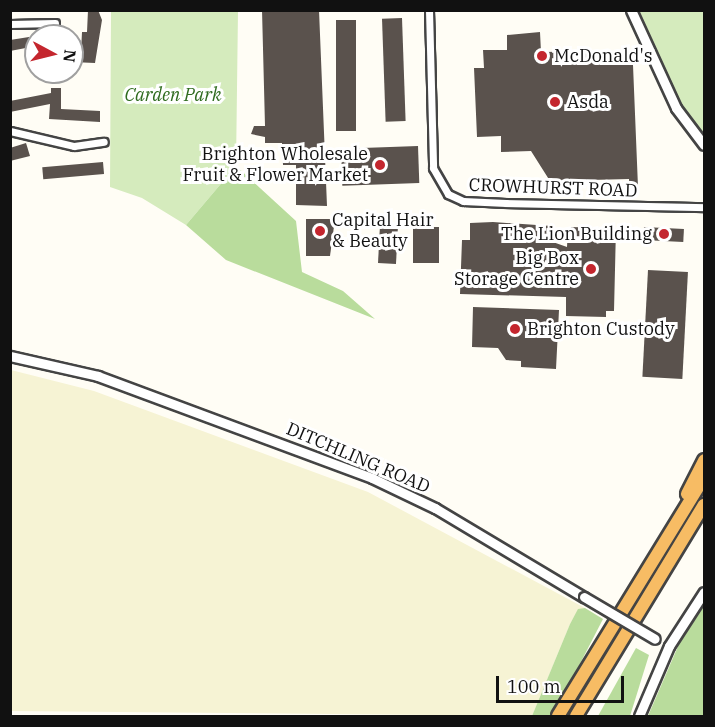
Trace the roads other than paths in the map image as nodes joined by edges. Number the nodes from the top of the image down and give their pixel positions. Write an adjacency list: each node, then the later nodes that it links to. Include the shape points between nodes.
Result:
1 (429, 10): 8 (street, CROWHURST ROAD, via 433,168 439,186 453,198)
2 (631, 10): 7 (street, via 676,108)
3 (55, 23): 4 (street)
4 (10, 24)
5 (10, 131): 6 (street, via 74,146)
6 (104, 142)
7 (705, 145)
8 (705, 207)
9 (10, 356): 15 (street, DITCHLING ROAD, bridge, via 98,376 372,478 435,508)
10 (705, 460): 13 (highway)
11 (705, 478): 13 (highway)
12 (705, 505): 17 (highway)
13 (671, 528): 16 (highway)
14 (705, 592): 15 (street)
15 (669, 646): 18 (street)
16 (558, 717)
17 (576, 717)
18 (639, 717)

